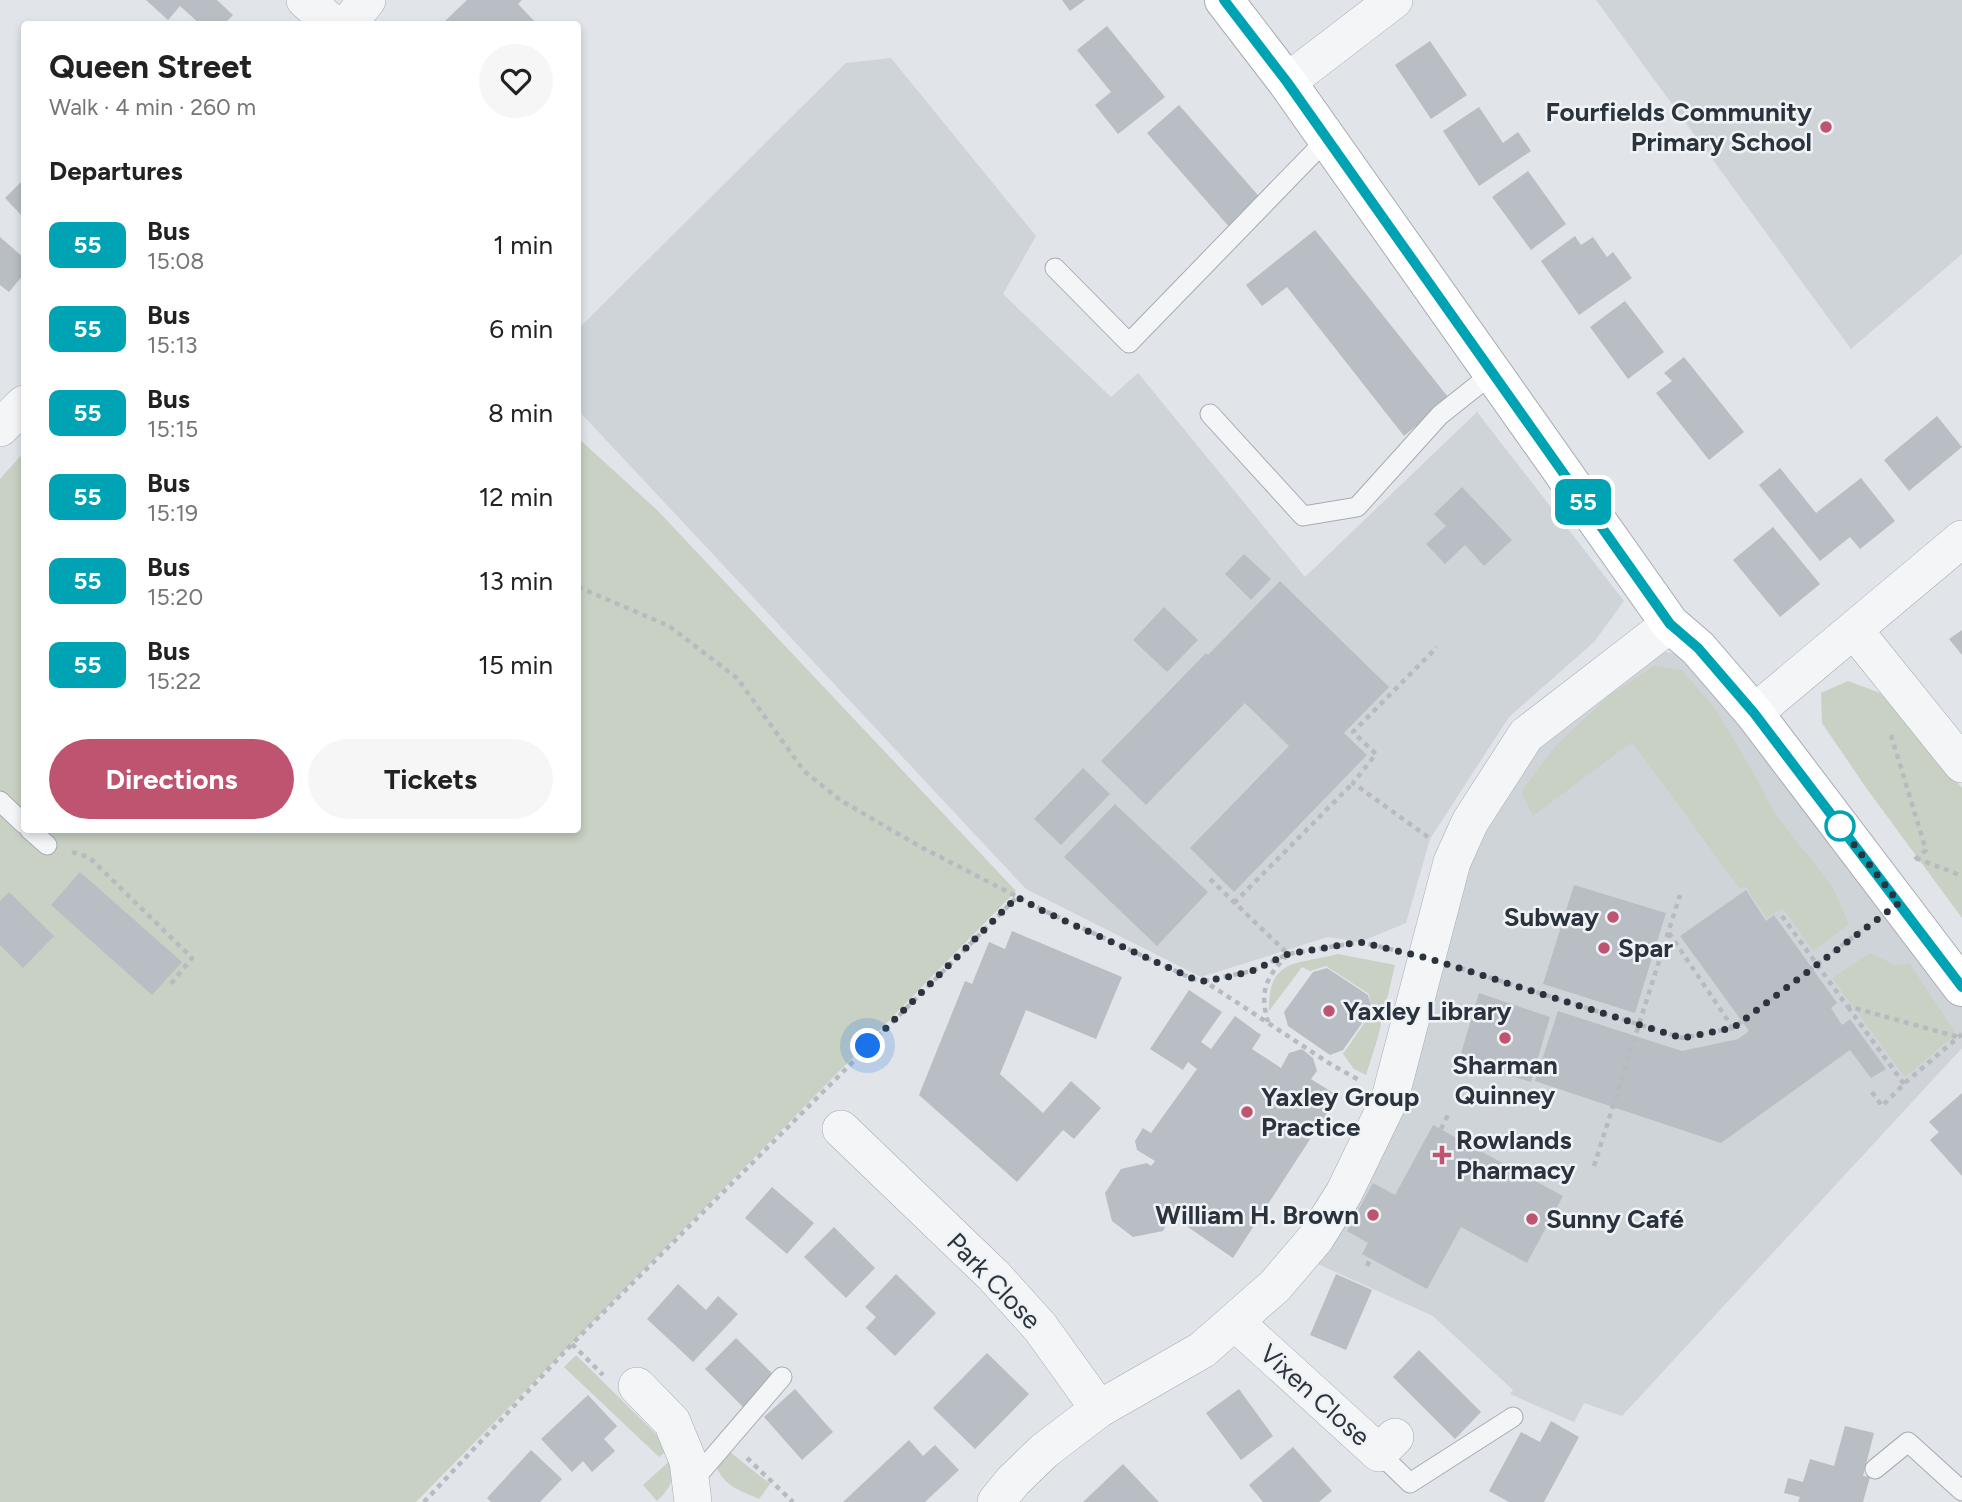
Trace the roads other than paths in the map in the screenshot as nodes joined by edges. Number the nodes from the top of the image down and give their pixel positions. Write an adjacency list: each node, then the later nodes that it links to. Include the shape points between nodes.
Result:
1 (305, 0): 5 (street)
2 (367, 0): 6 (street)
3 (1224, 0): 7 (main road)
4 (1394, 0): 7 (street)
5 (330, 21)
6 (350, 21)
7 (1287, 82): 8 (main road)
8 (1327, 139): 9 (lane, via 1129,343); 10 (main road)
9 (1055, 268)
10 (1493, 373): 12 (lane, via 1440,415 1357,507 1303,516); 15 (main road)
11 (21, 407): 13 (street)
12 (1210, 414)
13 (0, 428)
14 (1962, 539): 16 (street)
15 (1670, 624): 17 (main road, via 1698,648); 25 (street, via 1526,735 1470,822 1452,862 1390,1098 1344,1193 1315,1239 1275,1286)
16 (1854, 630): 17 (street); 18 (street)
17 (1754, 713): 23 (main road)
18 (1962, 764)
19 (0, 801): 20 (lane)
20 (21, 821)
21 (33, 833): 22 (lane)
22 (47, 845)
23 (1962, 987)
24 (841, 1129): 28 (street, Park Close, via 867,1175 994,1276 1040,1327)
25 (1235, 1322): 28 (street, via 1202,1350); 30 (street, Vixen Close)
26 (782, 1377): 33 (lane)
27 (637, 1386): 33 (street, via 671,1422 688,1461)
28 (1099, 1409): 34 (street, via 1044,1451)
29 (1513, 1416): 30 (lane, via 1410,1483)
30 (1387, 1445)
31 (1875, 1469): 32 (lane, via 1908,1442)
32 (1962, 1491)
33 (692, 1492)
34 (996, 1502)

